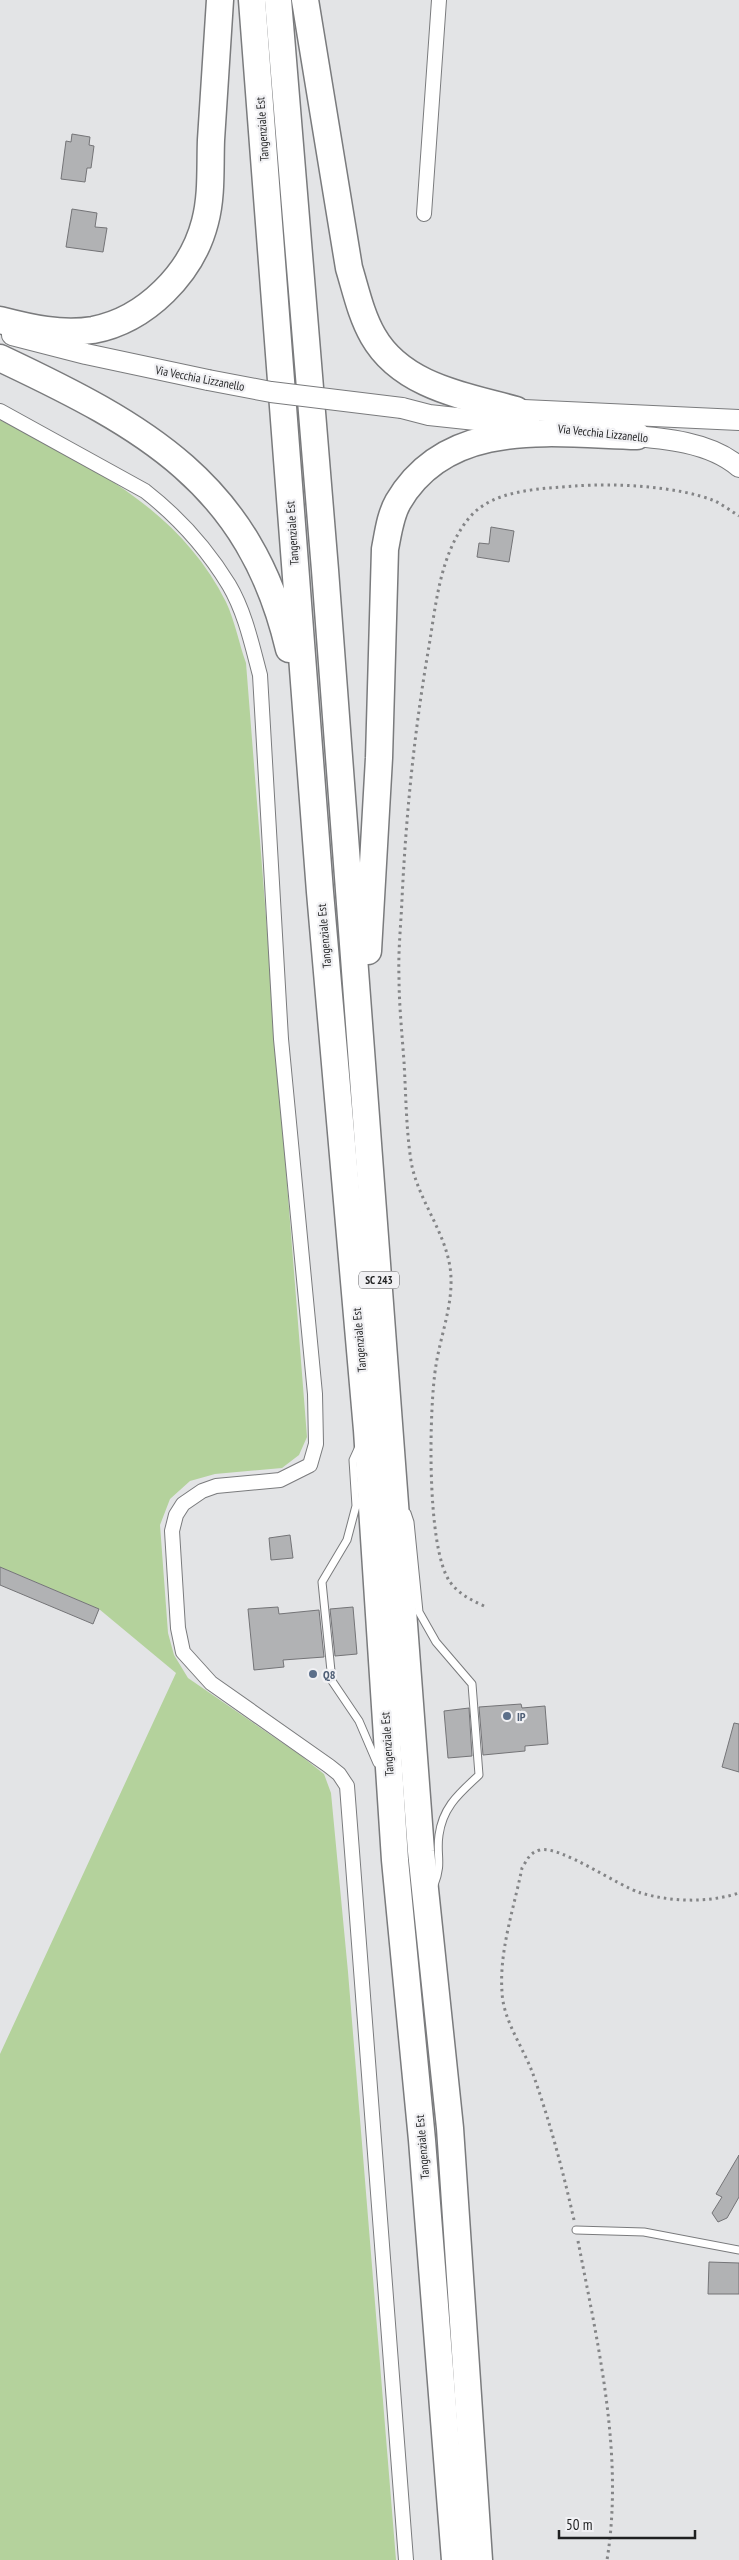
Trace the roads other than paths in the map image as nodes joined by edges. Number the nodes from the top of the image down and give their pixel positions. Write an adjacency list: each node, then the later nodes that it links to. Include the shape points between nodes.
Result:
1 (220, 0): 7 (highway, via 208,202 198,241 183,269 151,303 124,319 94,329 36,329)
2 (252, 0): 16 (highway, Tangenziale Est)
3 (278, 0): 17 (highway, Tangenziale Est / SC 243)
4 (305, 0): 11 (highway, via 349,268 361,311 374,338 413,376 443,391)
5 (439, 0): 6 (street)
6 (424, 214)
7 (0, 320)
8 (0, 332): 10 (street, Via Vecchia Lizzanello, bridge, via 86,354 271,392)
9 (0, 358): 16 (highway, via 106,410 160,446 223,506 251,549 278,606 290,651 305,847)
10 (402, 408): 11 (street, Via Vecchia Lizzanello, via 426,405); 14 (street, Via Vecchia Lizzanello, via 429,415)
11 (516, 410): 13 (street, Via Vecchia Lizzanello)
12 (0, 411): 26 (street, via 145,491 163,505 198,543 229,585 246,622 260,675 281,1039 315,1394 316,1444 310,1465 298,1472 280,1480 216,1486 183,1504 172,1531 178,1628 183,1652 211,1683 329,1766 347,1786)
13 (739, 420)
14 (638, 436): 15 (street, Via Vecchia Lizzanello, via 713,452); 17 (highway, via 524,433 480,439 443,456 412,482 397,503 389,526 384,566 379,758 368,942 379,1181)
15 (739, 467)
16 (320, 892): 18 (highway, Tangenziale Est)
17 (374, 1217): 19 (highway, Tangenziale Est / SC 243)
18 (367, 1430): 20 (lane, via 353,1460 356,1506 347,1540 322,1582 332,1681 359,1721); 22 (highway, Tangenziale Est)
19 (393, 1478): 23 (highway, Tangenziale Est / SC 243); 23 (lane, via 410,1522 418,1612 436,1642 472,1684 479,1774 450,1802 439,1835 440,1870)
20 (378, 1769)
21 (385, 1833): 22 (lane)
22 (395, 1860): 27 (highway, Tangenziale Est, via 422,2140)
23 (426, 1904): 28 (highway, Tangenziale Est / SC 243, via 450,2128)
24 (576, 2230): 25 (lane, via 644,2232)
25 (739, 2250)
26 (406, 2560)
27 (455, 2560)
28 (479, 2560)

